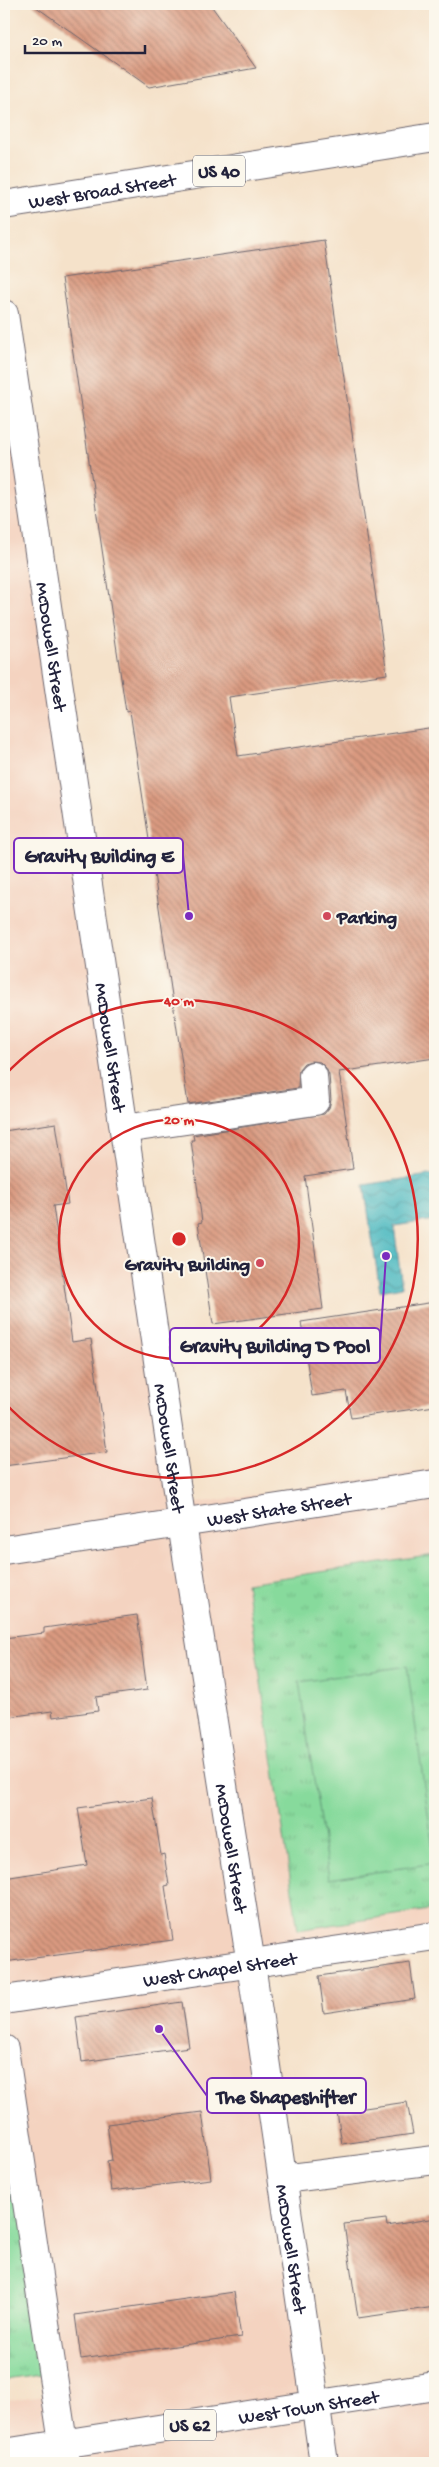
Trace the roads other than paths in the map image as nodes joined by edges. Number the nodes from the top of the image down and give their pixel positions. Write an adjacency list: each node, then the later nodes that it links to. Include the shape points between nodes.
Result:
1 (435, 137): 2 (street, West Broad Street / US 40)
2 (4, 205)
3 (4, 314): 5 (street, McDowell Street)
4 (313, 1076): 5 (street, via 315,1101)
5 (124, 1129): 7 (street, McDowell Street)
6 (435, 1484): 7 (street, West State Street)
7 (182, 1524): 8 (street, West State Street); 10 (street, McDowell Street)
8 (4, 1550)
9 (435, 1936): 10 (street, West Chapel Street)
10 (251, 1964): 11 (street, West Chapel Street); 14 (street, McDowell Street)
11 (4, 2000)
12 (4, 2049): 18 (street)
13 (435, 2160): 14 (street)
14 (283, 2179): 16 (street, McDowell Street)
15 (435, 2386): 16 (street, West Town Street / US 62)
16 (316, 2406): 18 (street, West Town Street / US 62); 19 (street, McDowell Street)
17 (4, 2452): 18 (street, West Town Street / US 62)
18 (65, 2453)
19 (324, 2463)

